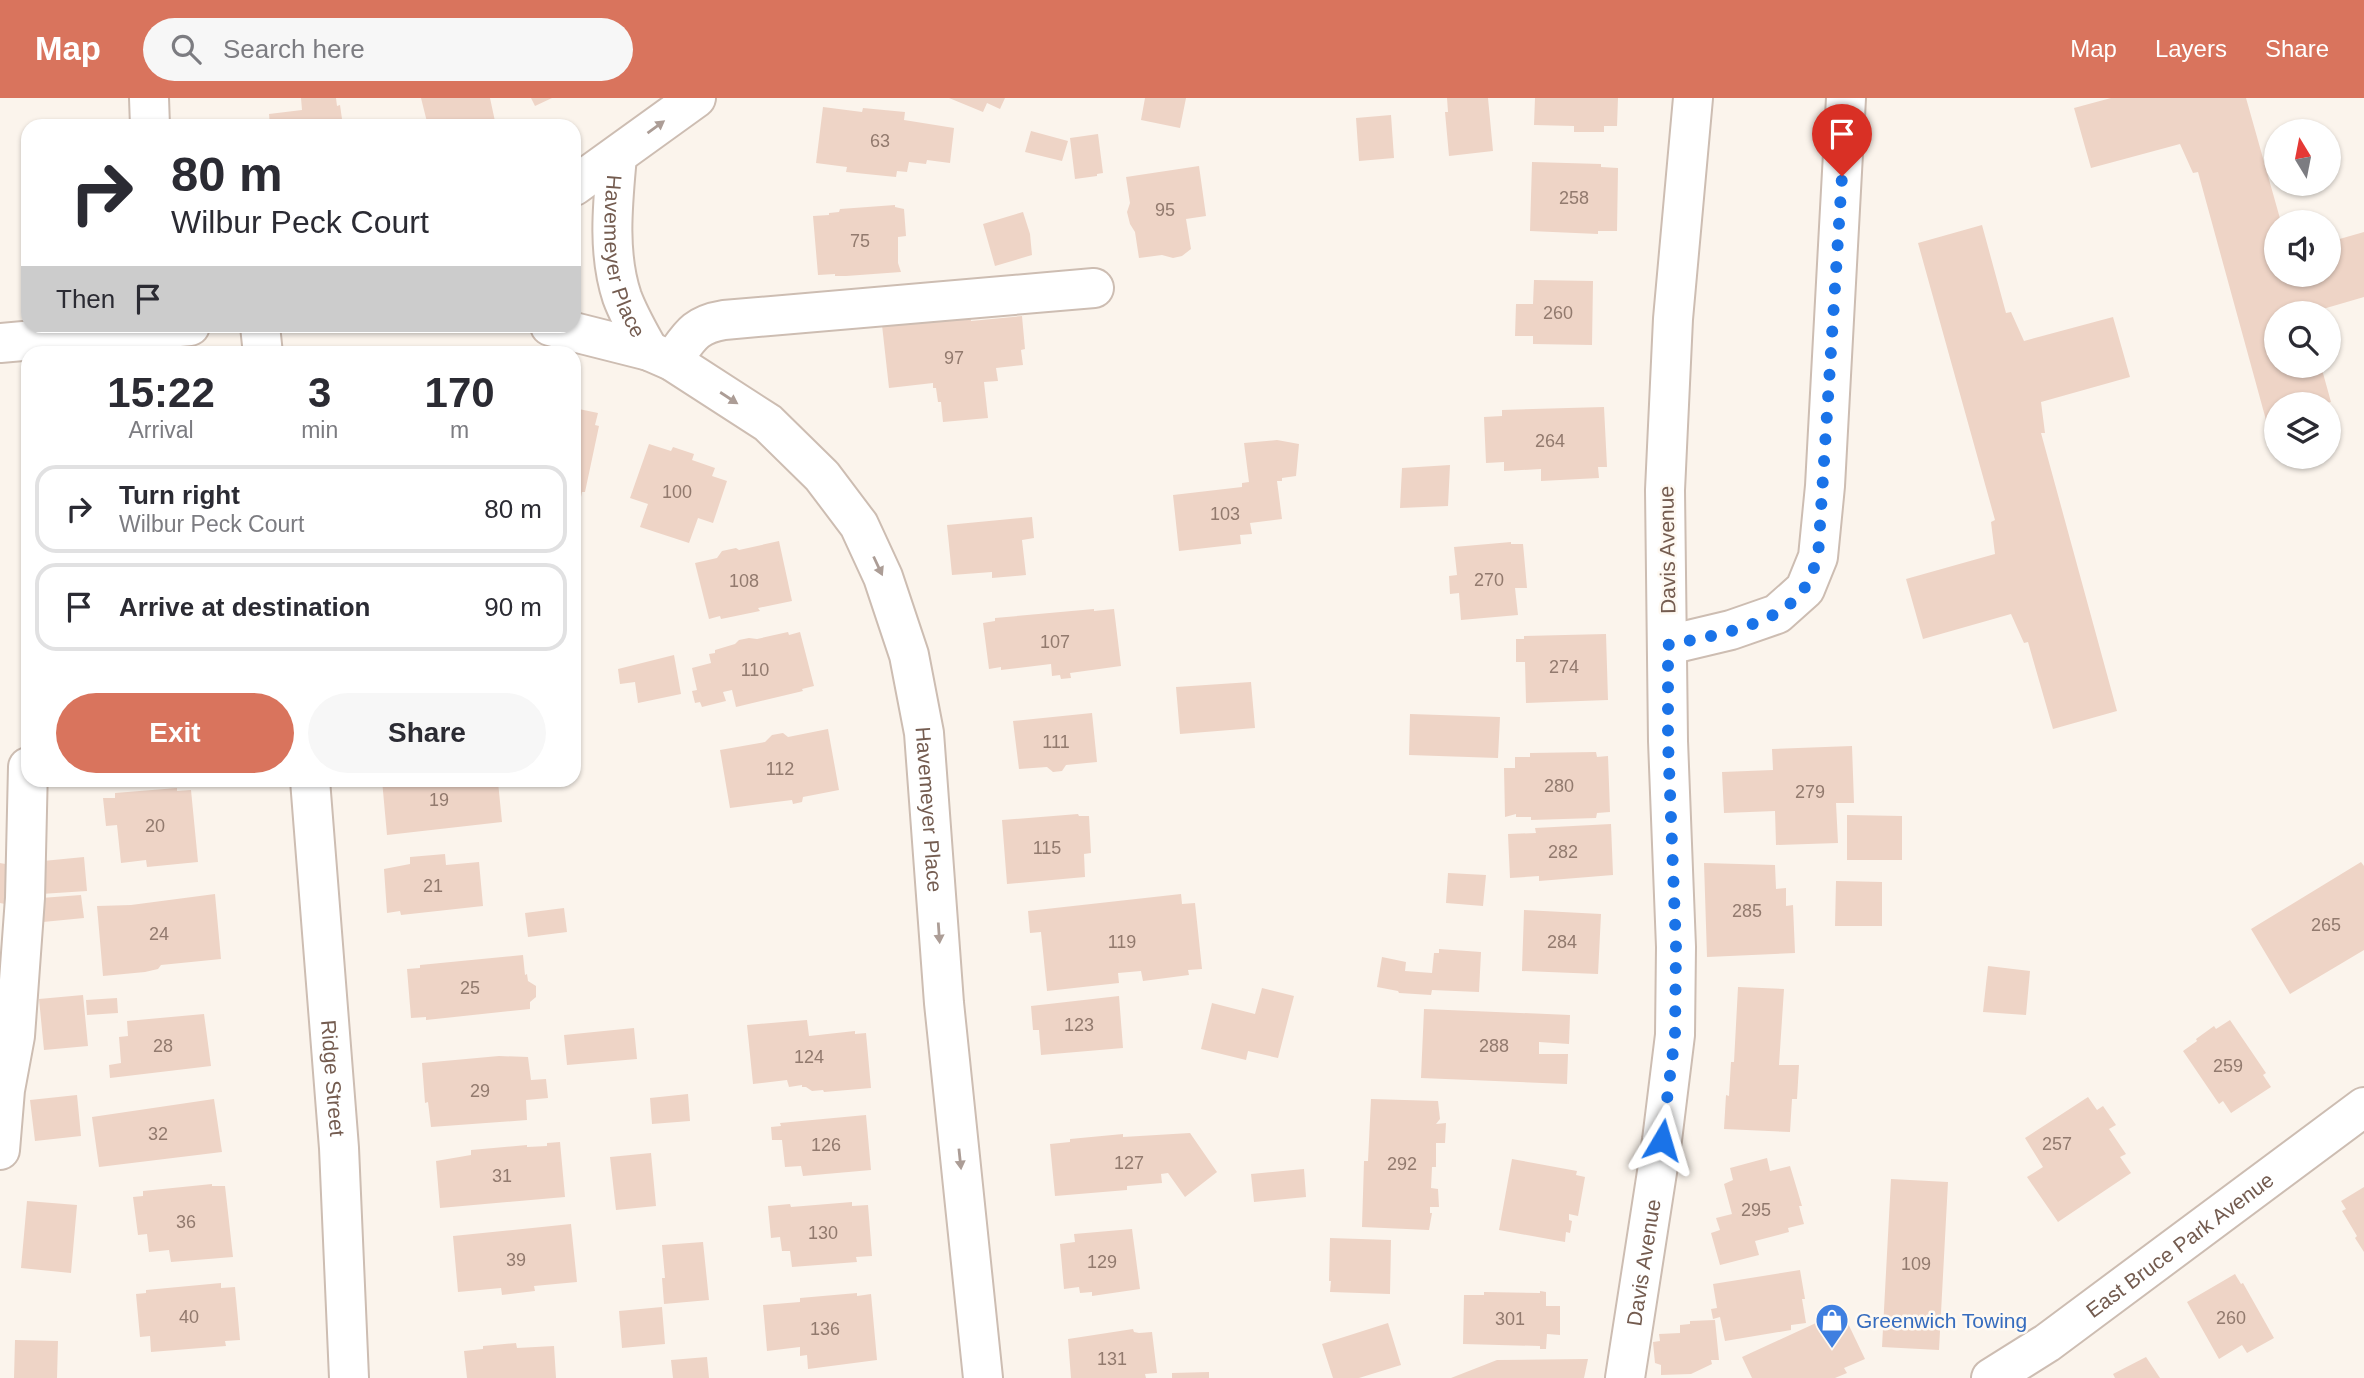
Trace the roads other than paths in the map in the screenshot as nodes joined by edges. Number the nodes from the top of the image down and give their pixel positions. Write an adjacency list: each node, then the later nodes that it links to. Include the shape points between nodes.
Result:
1 (149, 98): 5 (street)
2 (696, 98): 6 (street, one-way to 2)
3 (1693, 98): 14 (street, Davis Avenue, via 1673,319 1665,490)
4 (1846, 98): 14 (street, via 1818,557 1805,589 1777,614)
5 (150, 119)
6 (617, 156): 7 (street); 13 (street, Havemeyer Place, via 612,216 621,295 632,321)
7 (581, 181)
8 (1094, 288): 13 (street, via 710,322)
9 (129, 333): 12 (street)
10 (576, 333): 13 (street, Havemeyer Place)
11 (0, 344): 12 (street)
12 (45, 346)
13 (660, 356): 20 (street, Havemeyer Place, one-way to 20, via 768,424 822,476 859,524 883,577 909,656 924,733 944,1003)
14 (1668, 645): 21 (street, Davis Avenue, via 1675,1035)
15 (28, 787): 18 (street, via 15,1036)
16 (311, 787): 19 (street, Ridge Street, via 339,1148)
17 (2364, 1107): 22 (street, East Bruce Park Avenue, via 2047,1343)
18 (0, 1150)
19 (349, 1378)
20 (983, 1378)
21 (1625, 1378)
22 (1991, 1378)

